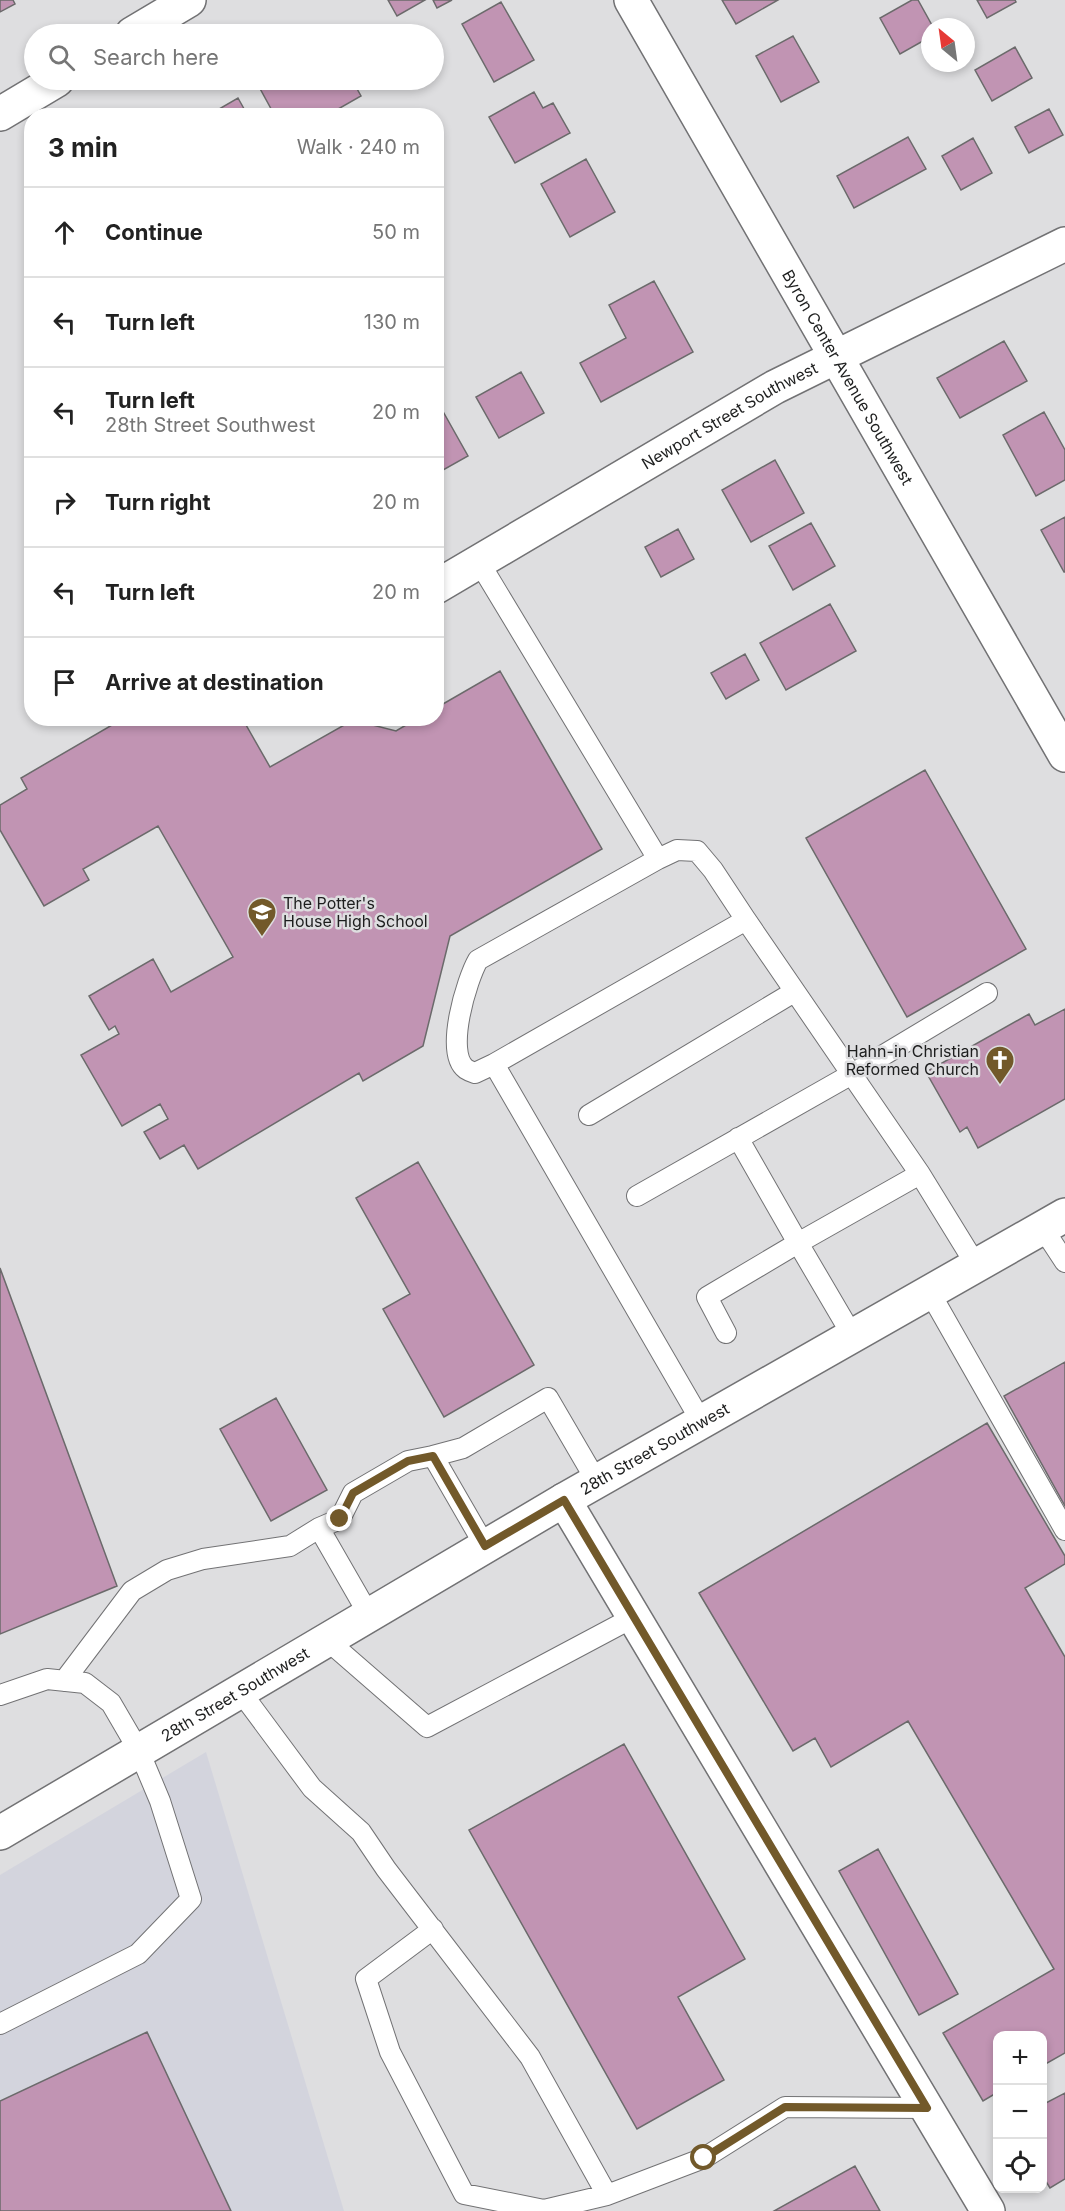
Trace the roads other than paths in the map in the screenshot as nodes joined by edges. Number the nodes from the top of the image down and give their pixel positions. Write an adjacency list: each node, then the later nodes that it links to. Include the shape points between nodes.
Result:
1 (189, 0): 3 (main road)
2 (631, 0): 7 (main road, Byron Center Avenue Southwest)
3 (149, 24)
4 (40, 90): 5 (main road)
5 (0, 114)
6 (1065, 244): 7 (main road, Newport Street Southwest)
7 (835, 357): 8 (main road, Newport Street Southwest, via 776,387); 10 (main road, Byron Center Avenue Southwest)
8 (479, 561): 9 (main road, Newport Street Southwest); 11 (lane)
9 (444, 582)
10 (1065, 755)
11 (658, 859): 12 (lane, via 677,850 697,851); 15 (lane, via 478,960 458,1019 459,1057 465,1069 475,1073)
12 (746, 920): 13 (lane); 15 (lane)
13 (794, 992): 16 (lane); 17 (lane)
14 (987, 993): 16 (lane)
15 (494, 1064): 28 (lane)
16 (852, 1074): 18 (lane); 19 (lane)
17 (589, 1115)
18 (738, 1138): 20 (lane); 22 (lane)
19 (920, 1174): 22 (lane); 24 (lane)
20 (637, 1196)
21 (1054, 1221): 23 (lane); 24 (main road, 28th Street Southwest)
22 (798, 1243): 26 (lane, via 707,1297); 27 (lane)
23 (1065, 1262)
24 (976, 1265): 25 (main road, 28th Street Southwest)
25 (929, 1291): 27 (main road, 28th Street Southwest); 33 (lane)
26 (726, 1333)
27 (852, 1335): 28 (main road, 28th Street Southwest)
28 (701, 1421): 30 (main road, 28th Street Southwest)
29 (433, 1456): 30 (lane, via 463,1448 548,1398); 32 (lane, via 408,1461 353,1493 340,1519); 34 (lane)
30 (597, 1482): 31 (main road, 28th Street Southwest)
31 (564, 1500): 34 (main road, 28th Street Southwest); 36 (main road)
32 (319, 1528): 35 (lane); 38 (lane, via 290,1546 203,1559 166,1570 132,1591)
33 (1065, 1530)
34 (485, 1546): 35 (main road, 28th Street Southwest)
35 (369, 1615): 37 (main road, 28th Street Southwest)
36 (634, 1617): 37 (lane, via 427,1727); 45 (main road)
37 (327, 1640): 39 (main road, 28th Street Southwest)
38 (64, 1681): 40 (lane, via 47,1679); 41 (lane, via 85,1683 111,1703)
39 (240, 1691): 41 (main road, 28th Street Southwest); 43 (lane, via 312,1788 362,1832)
40 (0, 1695)
41 (139, 1751): 42 (main road, 28th Street Southwest); 44 (lane, via 160,1801 191,1899 138,1954)
42 (0, 1833)
43 (433, 1929): 46 (lane, via 530,2057); 46 (lane, via 366,1978 390,2052 464,2194 544,2210)
44 (0, 2024)
45 (927, 2108): 46 (lane, via 785,2107 704,2158); 47 (main road)
46 (608, 2194)
47 (988, 2211)

